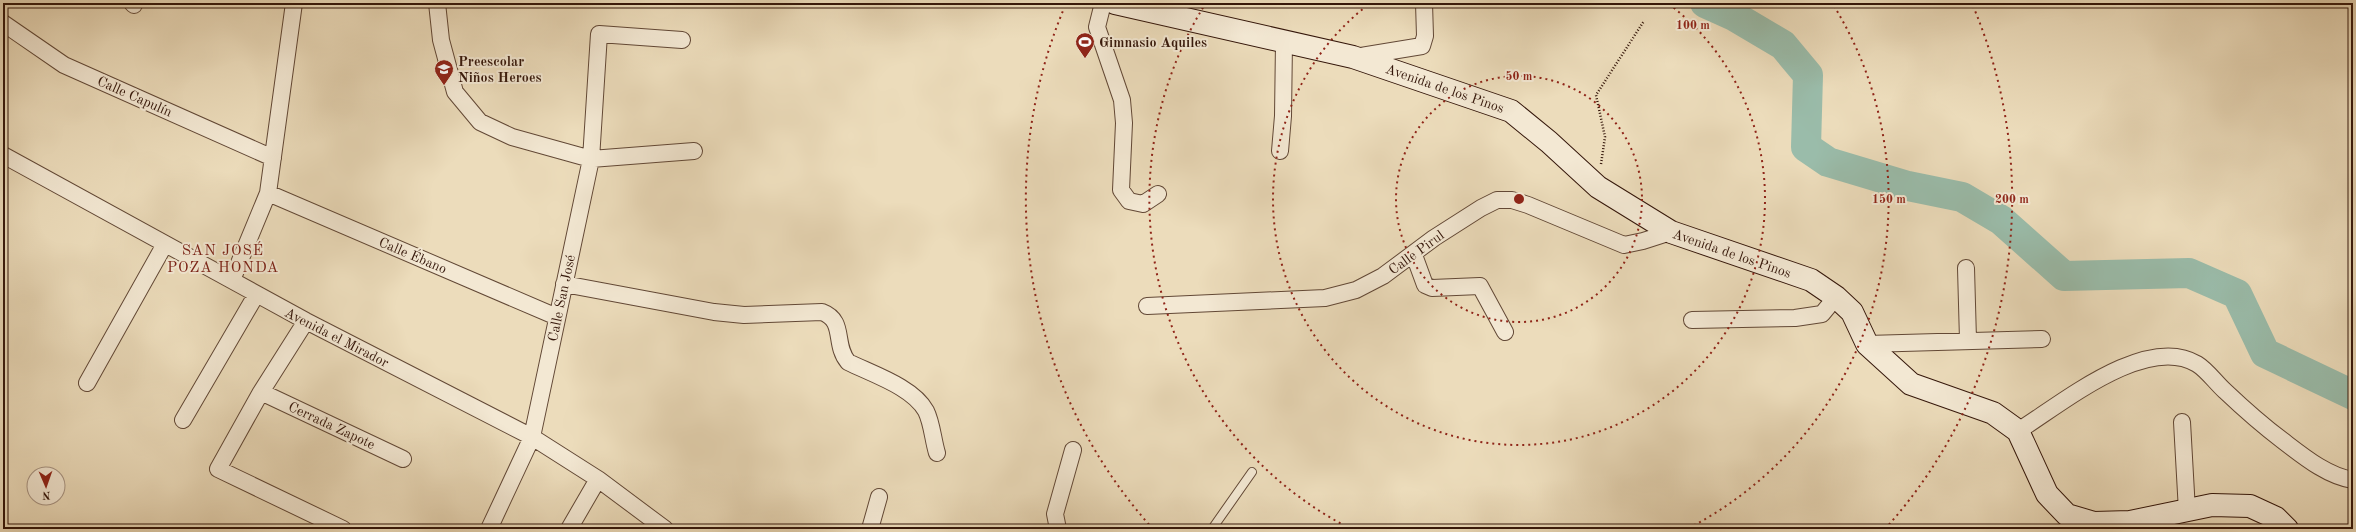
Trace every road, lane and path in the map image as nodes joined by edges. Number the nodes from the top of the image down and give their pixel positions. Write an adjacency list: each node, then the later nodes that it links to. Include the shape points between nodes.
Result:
1 (294, 3): 14 (street)
2 (437, 3): 15 (street, via 441,40 455,92 480,122 512,137)
3 (1103, 3): 18 (street, via 1098,26 1122,100 1124,123 1121,190 1129,201 1143,204)
4 (1115, 3): 9 (street, Avenida de los Pinos)
5 (1424, 3): 10 (street, via 1425,36 1422,46)
6 (1644, 21): 16 (path, via 1596,95 1605,137)
7 (3, 23): 14 (street, Calle Capulín, via 64,65)
8 (682, 40): 15 (street, Calle San José, via 599,34)
9 (1284, 42): 10 (street, Avenida de los Pinos); 12 (street)
10 (1353, 57): 16 (street, Avenida de los Pinos, via 1511,111 1550,142)
11 (694, 151): 15 (street)
12 (1280, 151)
13 (3, 155): 20 (street, Avenida el Mirador)
14 (273, 158): 17 (street)
15 (591, 159): 24 (street, Calle San José)
16 (1598, 187): 19 (street, Avenida de los Pinos)
17 (268, 193): 23 (street); 28 (street, Calle Ébano)
18 (1158, 194)
19 (1671, 232): 21 (street, Calle Pirul, via 1624,245 1528,205 1512,200 1497,200 1434,238); 26 (street, Avenida de los Pinos, via 1811,280)
20 (165, 244): 23 (street, Avenida el Mirador); 35 (street)
21 (1414, 255): 27 (street, Calle Pirul, via 1356,290 1325,298); 31 (street, via 1425,285 1432,288 1480,286)
22 (1966, 268): 33 (street)
23 (232, 280): 25 (street, Avenida el Mirador)
24 (564, 284): 28 (street, Calle San José); 42 (street, via 714,312 744,315 822,312 832,316 836,322 842,356 848,362 909,392 919,400 926,412)
25 (256, 294): 30 (street, Avenida el Mirador); 37 (street)
26 (1836, 297): 29 (street, via 1822,314 1795,318); 34 (street, Avenida de los Pinos, via 1852,312)
27 (1147, 306)
28 (557, 317): 40 (street, Calle San José)
29 (1692, 320)
30 (306, 321): 36 (street); 40 (street, Avenida el Mirador)
31 (1505, 332)
32 (2042, 339): 33 (street)
33 (1968, 340): 34 (street)
34 (1867, 344): 39 (street, Avenida de los Pinos, via 1911,384 1993,414)
35 (86, 383)
36 (261, 392): 43 (street, Cerrada Zapote); 49 (street, via 218,469)
37 (183, 420)
38 (2182, 422): 48 (street)
39 (2018, 431): 46 (street, via 2114,370 2150,357 2170,356 2196,364 2252,417 2302,456 2341,478); 48 (street, via 2047,494 2067,515 2094,523 2130,522)
40 (532, 437): 45 (street, Avenida el Mirador); 50 (street, Calle San José)
41 (1073, 450): 54 (street, via 1055,514)
42 (937, 453)
43 (403, 459)
44 (1252, 472): 55 (lane)
45 (598, 479): 51 (street); 52 (street, Avenida el Mirador)
46 (2353, 480)
47 (878, 497): 53 (street)
48 (2187, 511): 56 (street, via 2212,506 2250,506 2276,518)
49 (343, 529)
50 (489, 529)
51 (569, 529)
52 (665, 529)
53 (870, 529)
54 (1058, 529)
55 (1212, 529)
56 (2287, 529)

